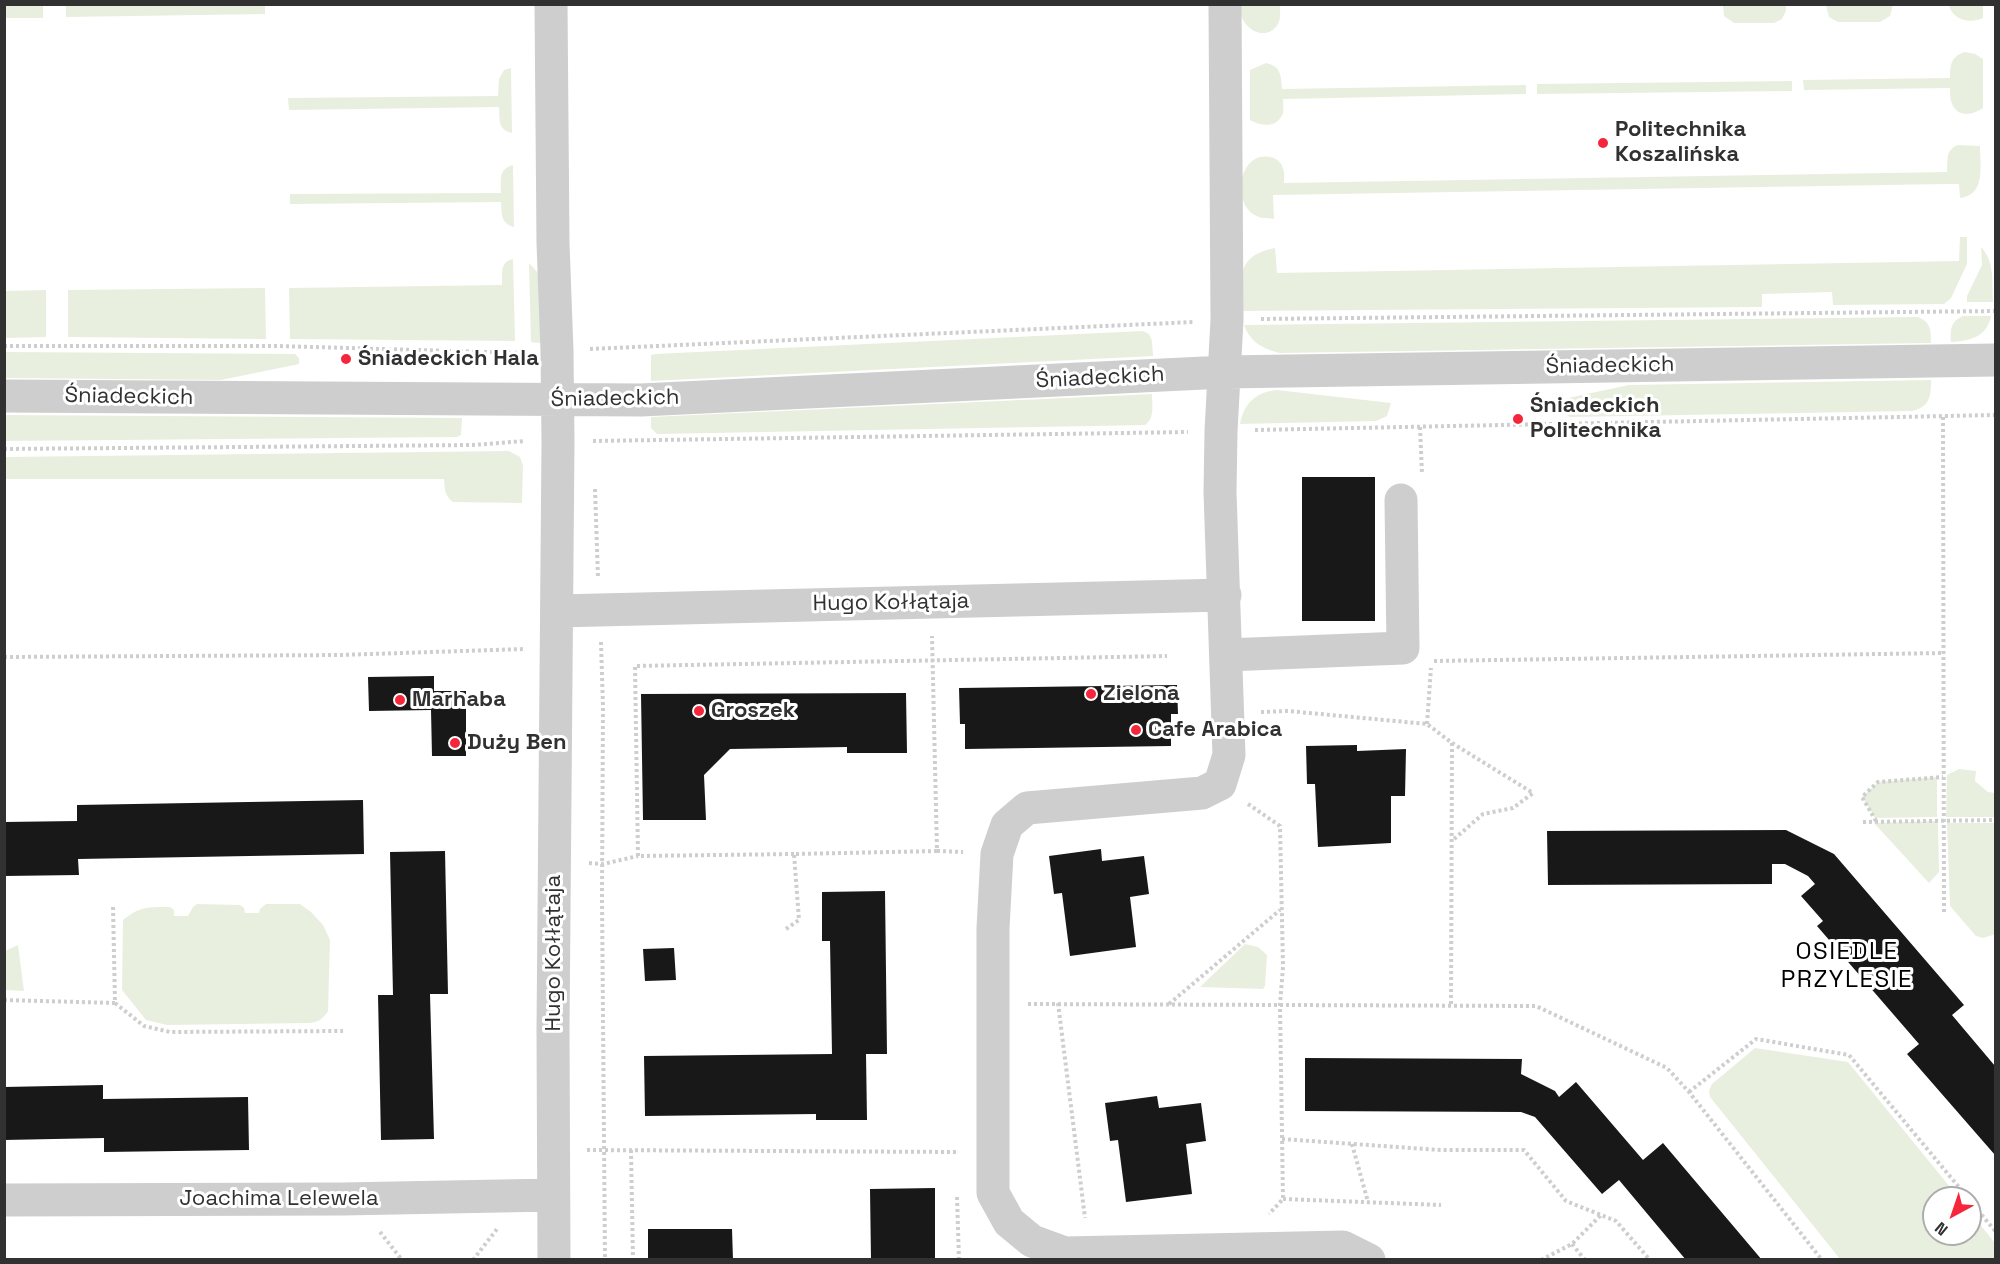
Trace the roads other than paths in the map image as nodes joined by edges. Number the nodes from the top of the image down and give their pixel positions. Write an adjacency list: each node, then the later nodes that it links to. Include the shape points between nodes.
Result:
1 (551, 4): 6 (street, Hugo Kołłątaja)
2 (1225, 4): 4 (street)
3 (1995, 360): 4 (street, Śniadeckich)
4 (1225, 372): 6 (street, Śniadeckich, via 641,400); 8 (street, via 1220,492)
5 (4, 396): 6 (street, Śniadeckich)
6 (558, 400): 9 (street, Hugo Kołłątaja)
7 (1412, 493): 10 (street, via 1403,648)
8 (1224, 595): 9 (street, Hugo Kołłątaja); 10 (street)
9 (557, 611): 11 (street, Hugo Kołłątaja)
10 (1226, 655): 14 (street, via 1229,755 1220,784 1202,793 1027,808 1007,825 997,854 993,928 993,1192 1009,1222 1032,1241 1065,1253 1343,1247)
11 (553, 1195): 12 (street, Joachima Lelewela); 13 (street, Hugo Kołłątaja)
12 (4, 1200)
13 (554, 1260)
14 (1369, 1260)

